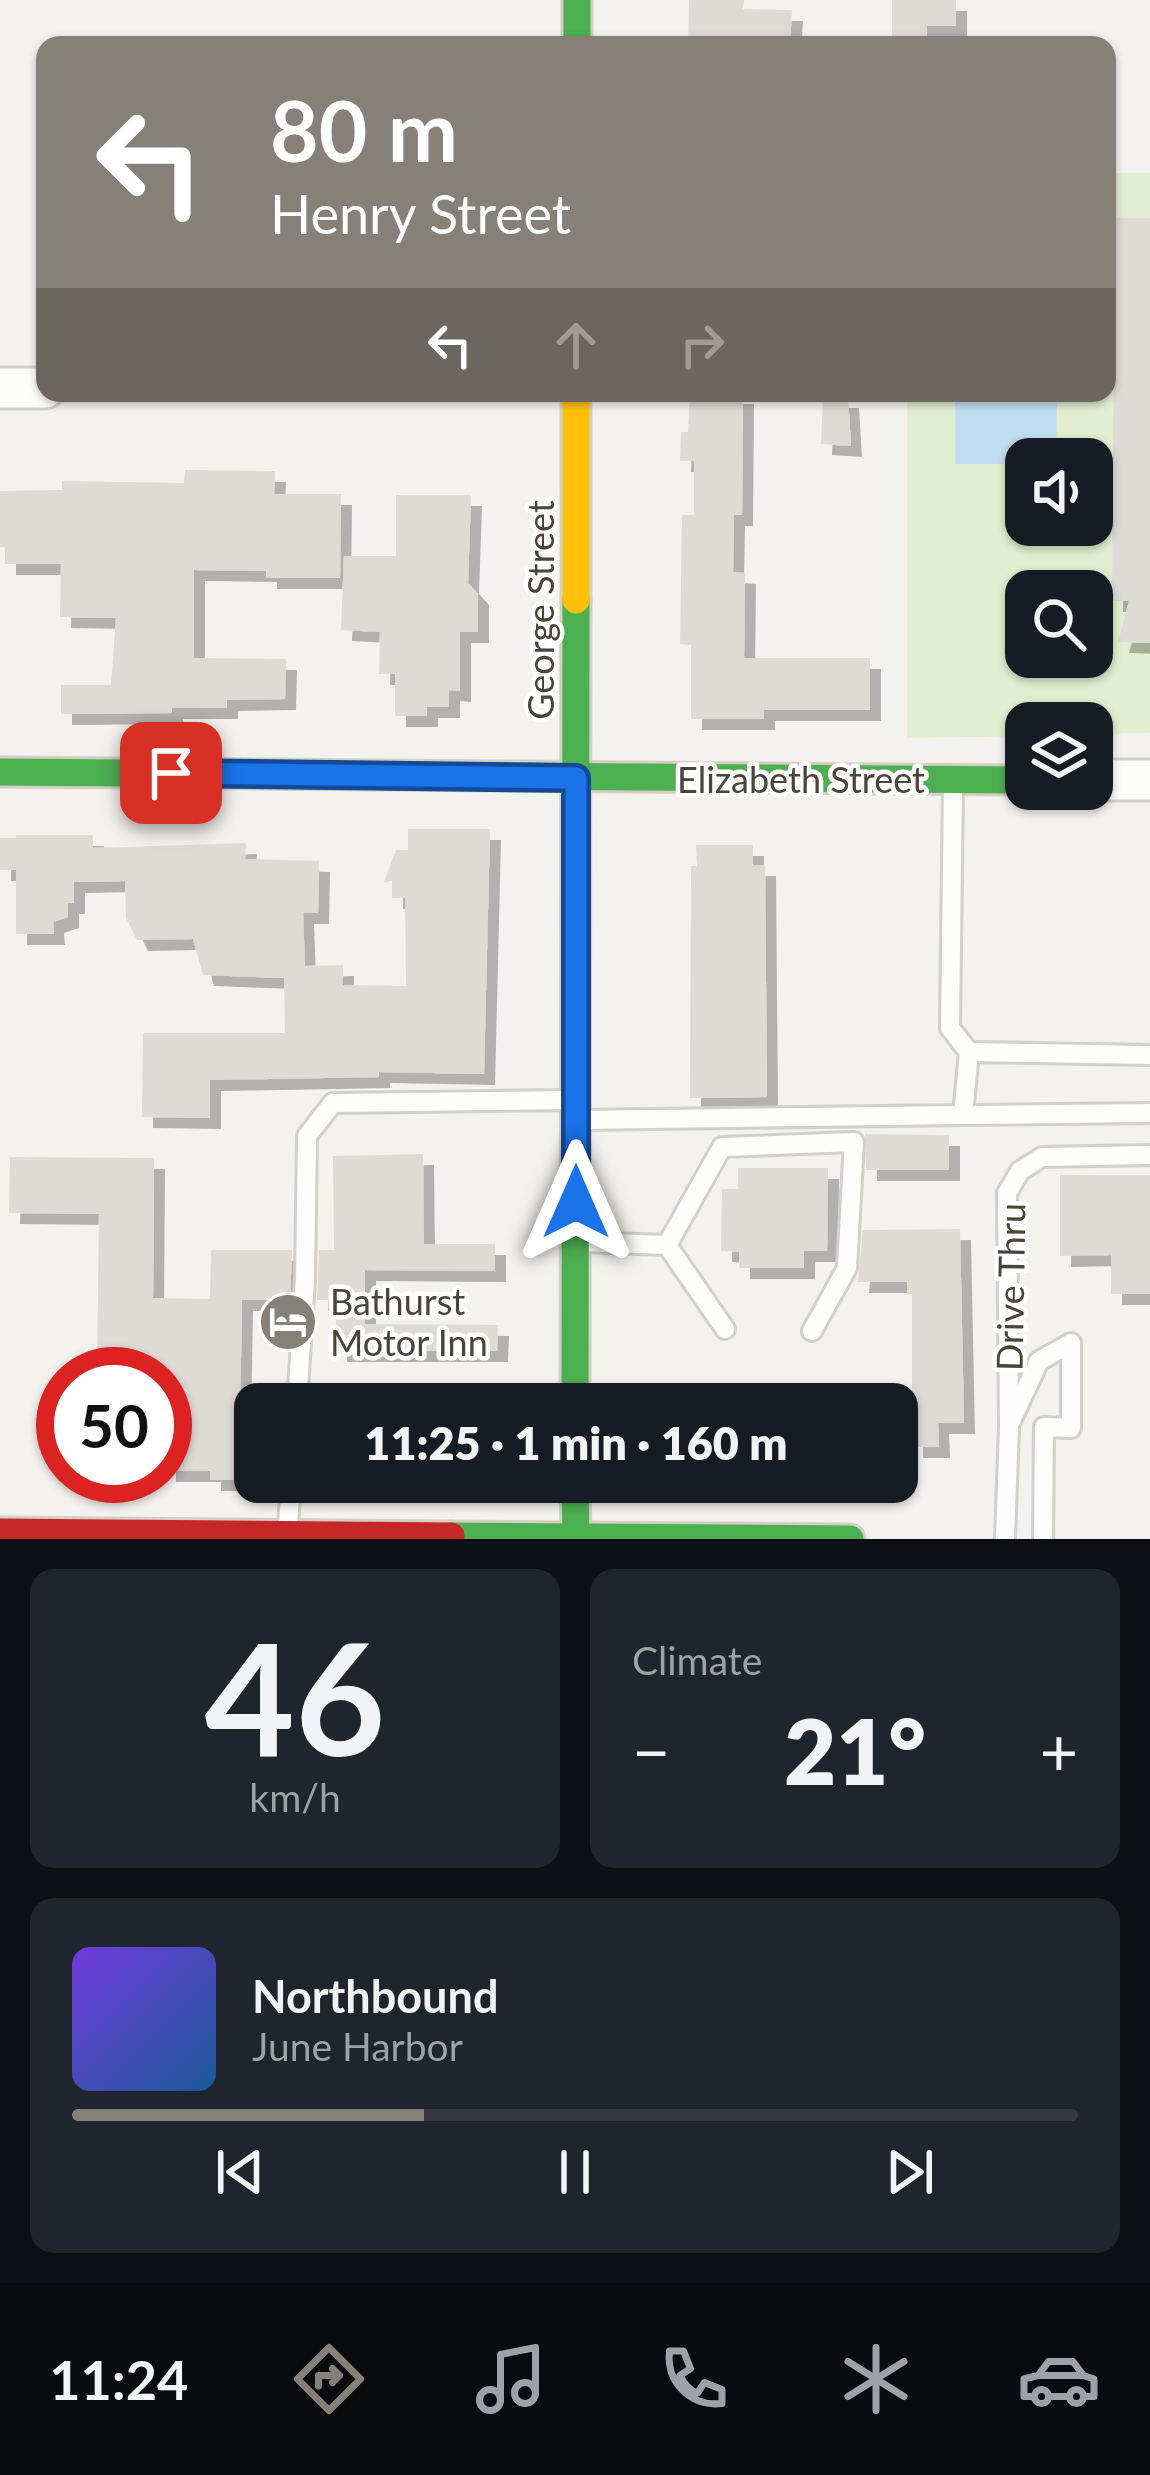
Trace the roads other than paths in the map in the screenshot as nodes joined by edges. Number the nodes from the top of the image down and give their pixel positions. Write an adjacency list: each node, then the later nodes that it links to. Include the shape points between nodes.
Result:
1 (577, 0): 2 (main road)
2 (577, 36)
3 (0, 388): 4 (street)
4 (36, 388)
5 (576, 402): 7 (main road, George Street)
6 (0, 772): 7 (main road, Elizabeth Street)
7 (576, 778): 8 (main road, Elizabeth Street); 14 (main road, George Street)
8 (953, 780): 9 (main road, Elizabeth Street); 12 (lane, via 950,1028)
9 (1005, 780)
10 (1113, 780): 11 (street)
11 (1150, 780)
12 (969, 1052): 13 (lane); 16 (lane)
13 (1150, 1055)
14 (576, 1110): 16 (lane); 18 (main road, George Street); 22 (lane, via 333,1103 307,1136)
15 (1150, 1112): 16 (lane)
16 (963, 1115)
17 (1150, 1155): 24 (lane, Drive Thru, via 1042,1157 1020,1171 1007,1193)
18 (576, 1242): 19 (lane); 23 (main road, George Street)
19 (667, 1245): 20 (lane); 21 (lane, via 722,1147 854,1142 848,1268)
20 (725, 1329)
21 (812, 1331)
22 (298, 1383)
23 (575, 1383)
24 (1009, 1426): 31 (lane, Drive Thru); 32 (lane, via 1039,1361 1072,1343 1070,1428 1043,1426)
25 (289, 1503): 28 (lane)
26 (575, 1503): 29 (main road)
27 (0, 1532): 28 (main road)
28 (287, 1535): 29 (main road)
29 (576, 1538): 30 (main road)
30 (850, 1539)
31 (1005, 1539)
32 (1043, 1539)

